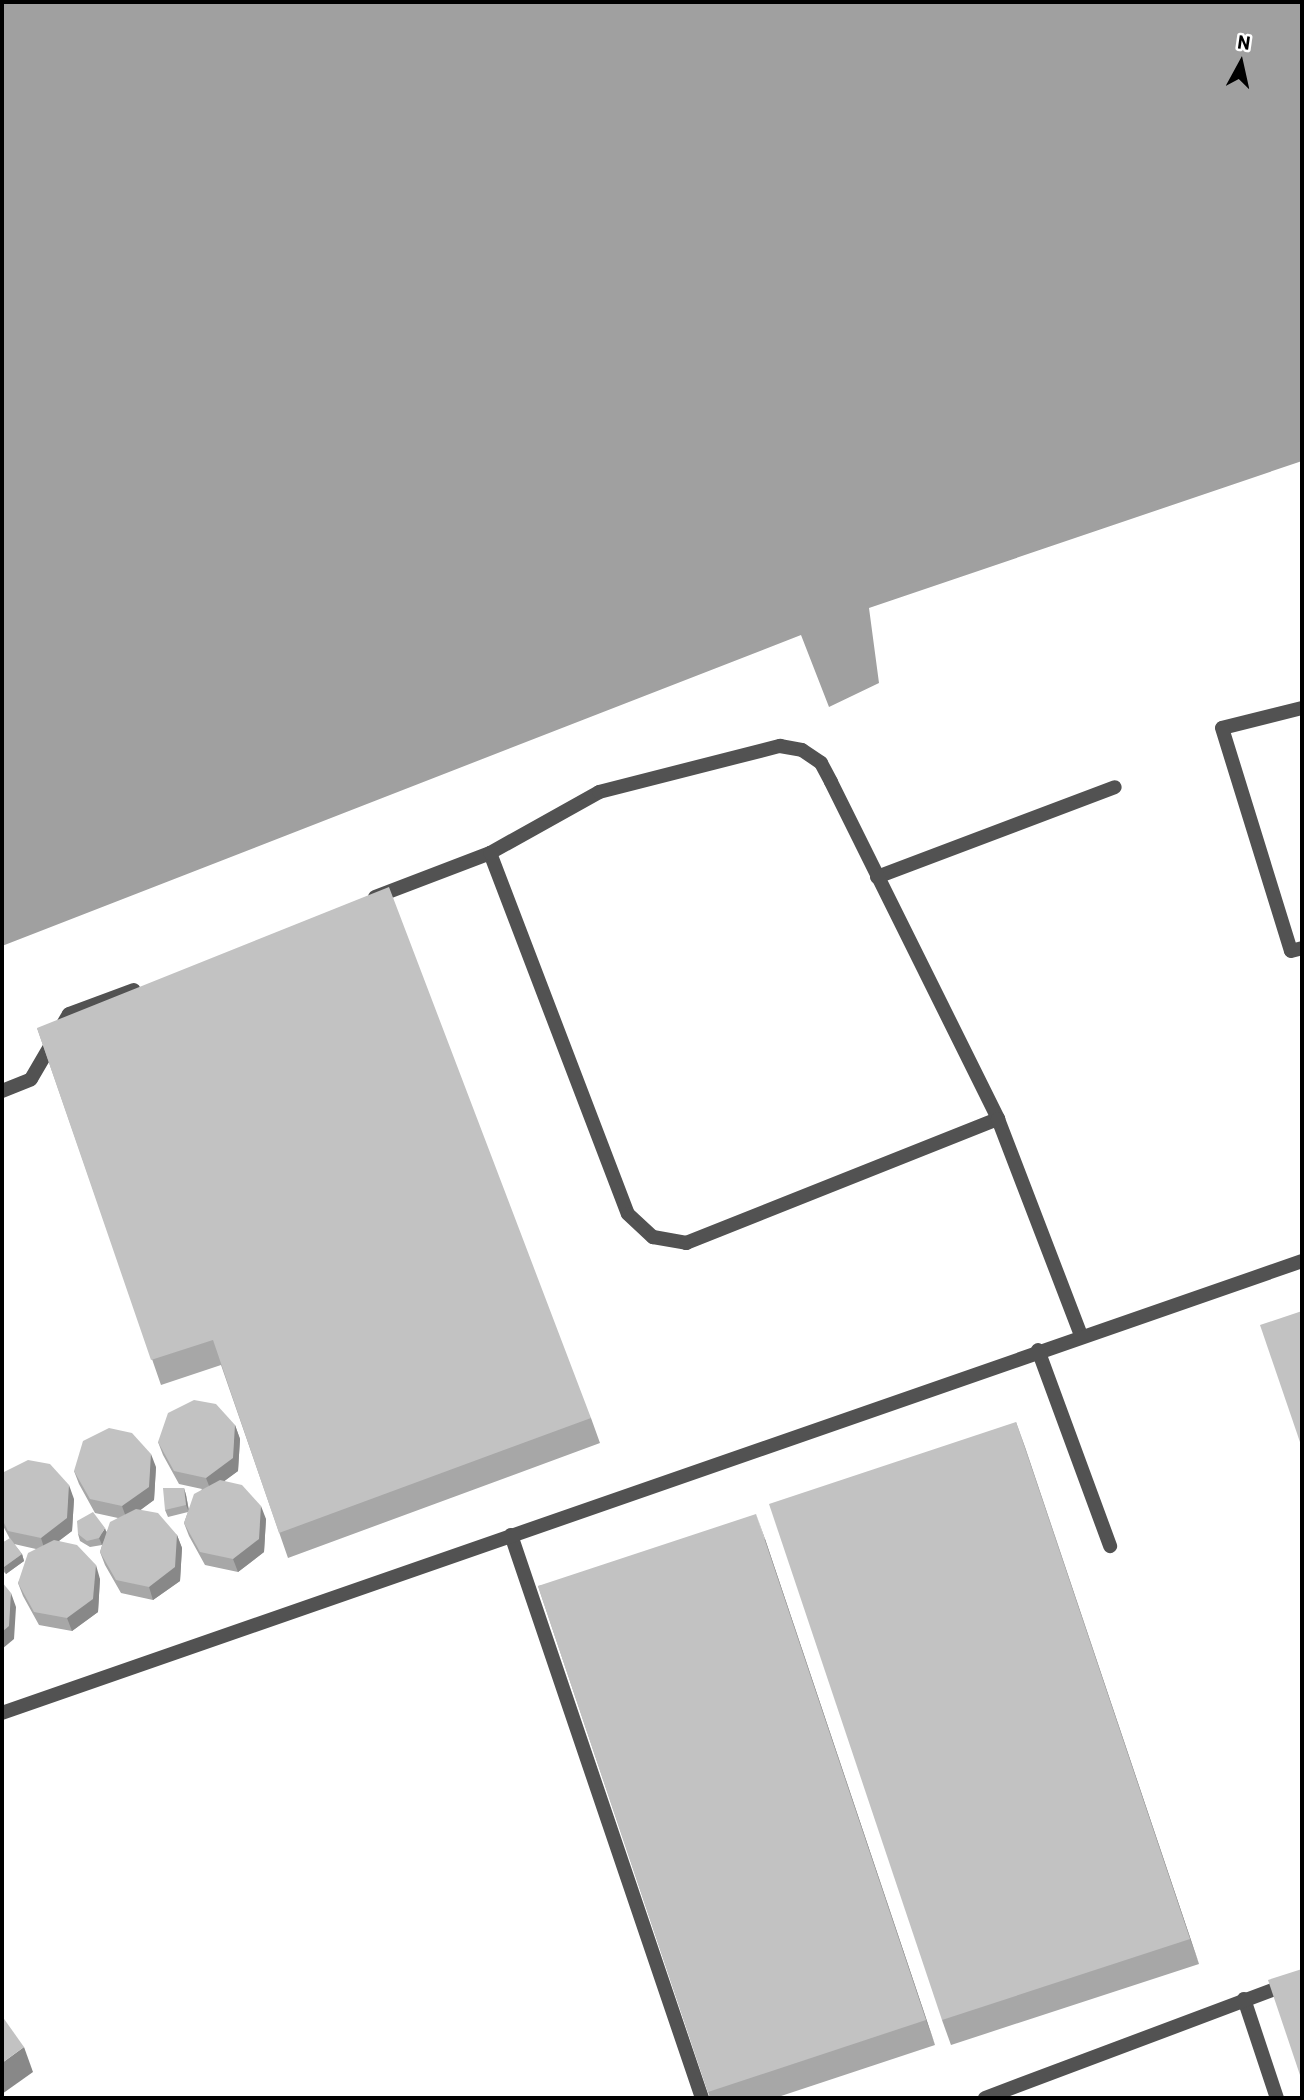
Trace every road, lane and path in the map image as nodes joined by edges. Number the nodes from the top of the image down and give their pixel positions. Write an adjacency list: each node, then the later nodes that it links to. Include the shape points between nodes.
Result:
1 (1302, 708): 6 (street, via 1222,728 1291,951)
2 (1115, 787): 4 (street)
3 (490, 853): 4 (street, via 599,792 780,746 821,763); 5 (street); 9 (street, via 628,1214 653,1237 686,1243)
4 (877, 877): 9 (street)
5 (362, 902)
6 (1302, 948)
7 (146, 985): 8 (street, via 69,1014 31,1079)
8 (2, 1091)
9 (998, 1119): 11 (street)
10 (1302, 1261): 11 (street)
11 (1081, 1335): 12 (street)
12 (1038, 1350): 13 (street); 14 (street)
13 (511, 1535): 15 (street); 18 (street)
14 (1110, 1546)
15 (2, 1713)
16 (1302, 1979): 17 (street)
17 (1244, 1999): 19 (street); 20 (street)
18 (702, 2098)
19 (985, 2098)
20 (1277, 2098)

